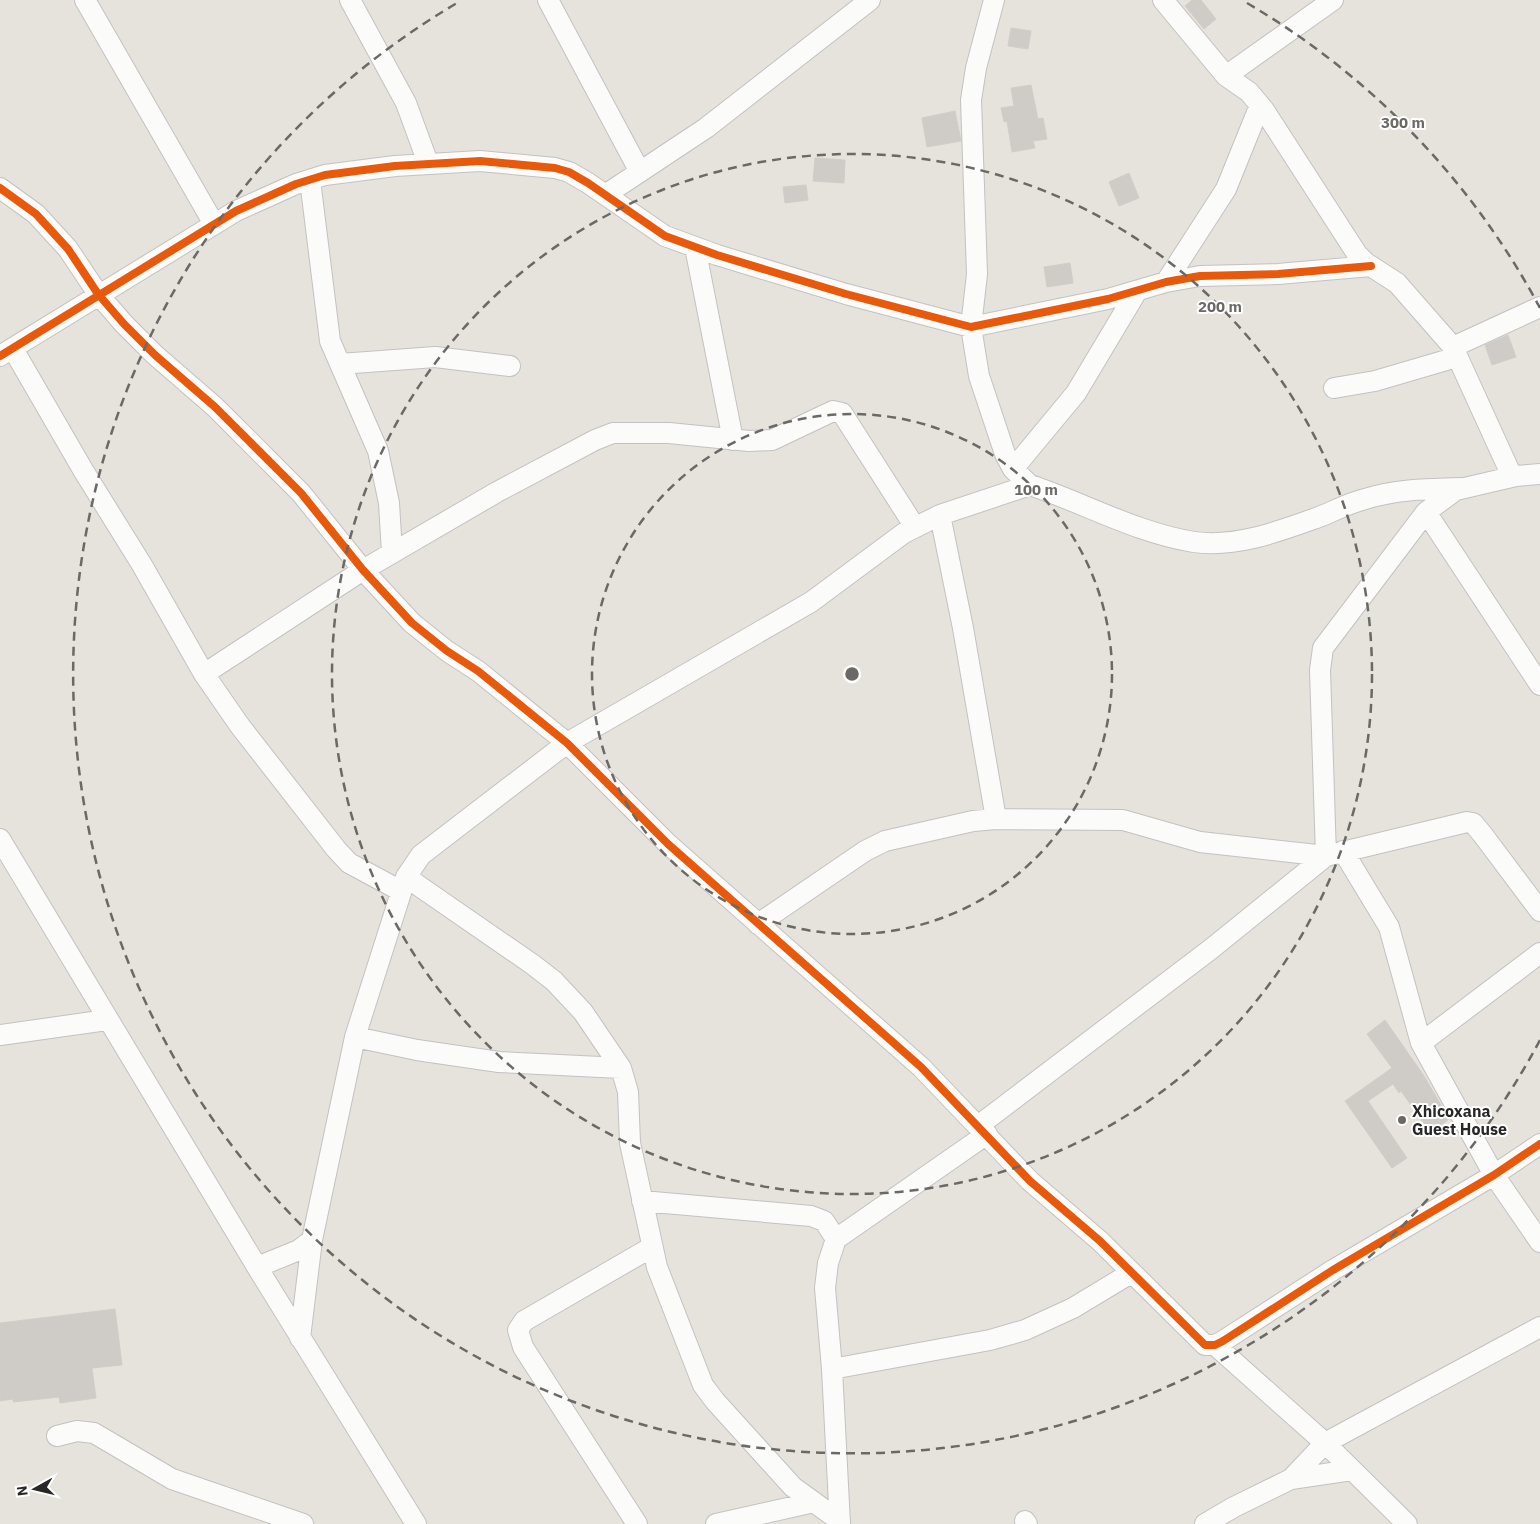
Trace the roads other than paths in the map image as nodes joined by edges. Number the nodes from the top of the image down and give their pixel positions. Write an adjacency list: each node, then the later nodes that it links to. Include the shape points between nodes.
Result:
1 (85, 0): 15 (street)
2 (350, 0): 10 (street, via 406,103)
3 (548, 0): 11 (street)
4 (994, 0): 22 (street, via 971,100 976,274)
5 (1163, 0): 8 (street)
6 (1333, 0): 8 (street)
7 (859, 3): 11 (street, via 706,128)
8 (1226, 76): 9 (street, via 1249,92)
9 (1260, 105): 17 (street, via 1357,254); 18 (street, via 1226,189)
10 (428, 164): 12 (street, via 325,175); 14 (street, via 480,161 555,168 569,172)
11 (640, 172): 14 (street)
12 (310, 180): 15 (street, via 236,211); 25 (street, via 328,332)
13 (0, 188): 20 (street, via 36,214 49,228 68,249)
14 (605, 195): 16 (street, via 665,236)
15 (214, 224): 20 (street)
16 (695, 247): 22 (street, via 846,294); 28 (street)
17 (1371, 266): 18 (street, via 1278,274 1200,276); 24 (street, via 1397,283)
18 (1166, 282): 19 (street)
19 (1137, 291): 22 (street); 29 (street, via 1076,393)
20 (98, 294): 23 (street); 38 (street, via 155,355 215,407 301,493)
21 (1540, 307): 24 (street)
22 (971, 327): 29 (street, via 979,376 1005,454)
23 (6, 352): 39 (street, via 142,565)
24 (1455, 352): 27 (street, via 1375,381); 31 (street, via 1507,466)
25 (340, 364): 26 (street, via 435,357); 37 (street, via 378,451 389,503)
26 (510, 366)
27 (1334, 388)
28 (733, 440): 36 (street, via 772,440 833,410 842,413); 37 (street, via 669,433 613,433 497,492)
29 (1014, 469): 32 (street)
30 (1540, 474): 31 (street)
31 (1516, 476): 33 (street)
32 (1030, 485): 33 (street, via 1142,528 1194,542 1226,542 1261,536 1396,490); 35 (street)
33 (1462, 488): 34 (street)
34 (1426, 512): 40 (street); 44 (street, via 1323,648 1320,670)
35 (940, 514): 36 (street); 42 (street)
36 (915, 527): 41 (street, via 811,602)
37 (392, 554): 38 (street)
38 (362, 570): 39 (street); 41 (street, via 412,623)
39 (204, 674): 45 (street, via 240,726 349,863)
40 (1540, 685)
41 (567, 743): 45 (street, via 421,854); 47 (street, via 668,844)
42 (996, 819): 44 (street, via 1123,820 1200,842); 47 (street, via 957,824 885,841 865,851)
43 (0, 839): 49 (street)
44 (1334, 854): 46 (street, via 1467,822 1482,835); 52 (street, via 1389,927); 54 (street)
45 (403, 884): 51 (street); 53 (street, via 554,981 583,1012)
46 (1540, 912)
47 (758, 924): 54 (street, via 920,1067)
48 (1540, 953): 52 (street)
49 (108, 1020): 50 (street); 62 (street)
50 (0, 1035)
51 (354, 1037): 53 (street, via 499,1062); 59 (street)
52 (1421, 1043): 56 (street)
53 (621, 1068): 57 (street, via 628,1092 630,1143)
54 (982, 1130): 58 (street); 63 (street, via 1030,1181 1093,1235)
55 (1540, 1144): 56 (street)
56 (1494, 1175): 60 (street); 66 (street, via 1333,1270)
57 (642, 1201): 58 (street, via 811,1216 824,1221); 61 (street)
58 (836, 1239): 67 (street, via 828,1263 825,1288)
59 (312, 1240): 62 (street, via 299,1250); 65 (street)
60 (1540, 1242)
61 (652, 1247): 72 (street, via 703,1385 793,1487); 76 (street, via 524,1321 518,1330 523,1346)
62 (257, 1268): 65 (street)
63 (1131, 1273): 66 (street, via 1205,1344); 67 (street, via 1073,1308 1025,1330 990,1340)
64 (1540, 1327): 69 (street)
65 (300, 1338): 75 (street)
66 (1215, 1345): 69 (street)
67 (832, 1369): 73 (street)
68 (57, 1436): 74 (street, via 77,1431 94,1433 172,1478)
69 (1325, 1443): 70 (street); 71 (street)
70 (1352, 1470): 71 (street); 79 (street)
71 (1292, 1479): 78 (street)
72 (814, 1502): 73 (street); 77 (street)
73 (840, 1523)
74 (303, 1524)
75 (416, 1524)
76 (637, 1524)
77 (716, 1524)
78 (1205, 1524)
79 (1407, 1524)

